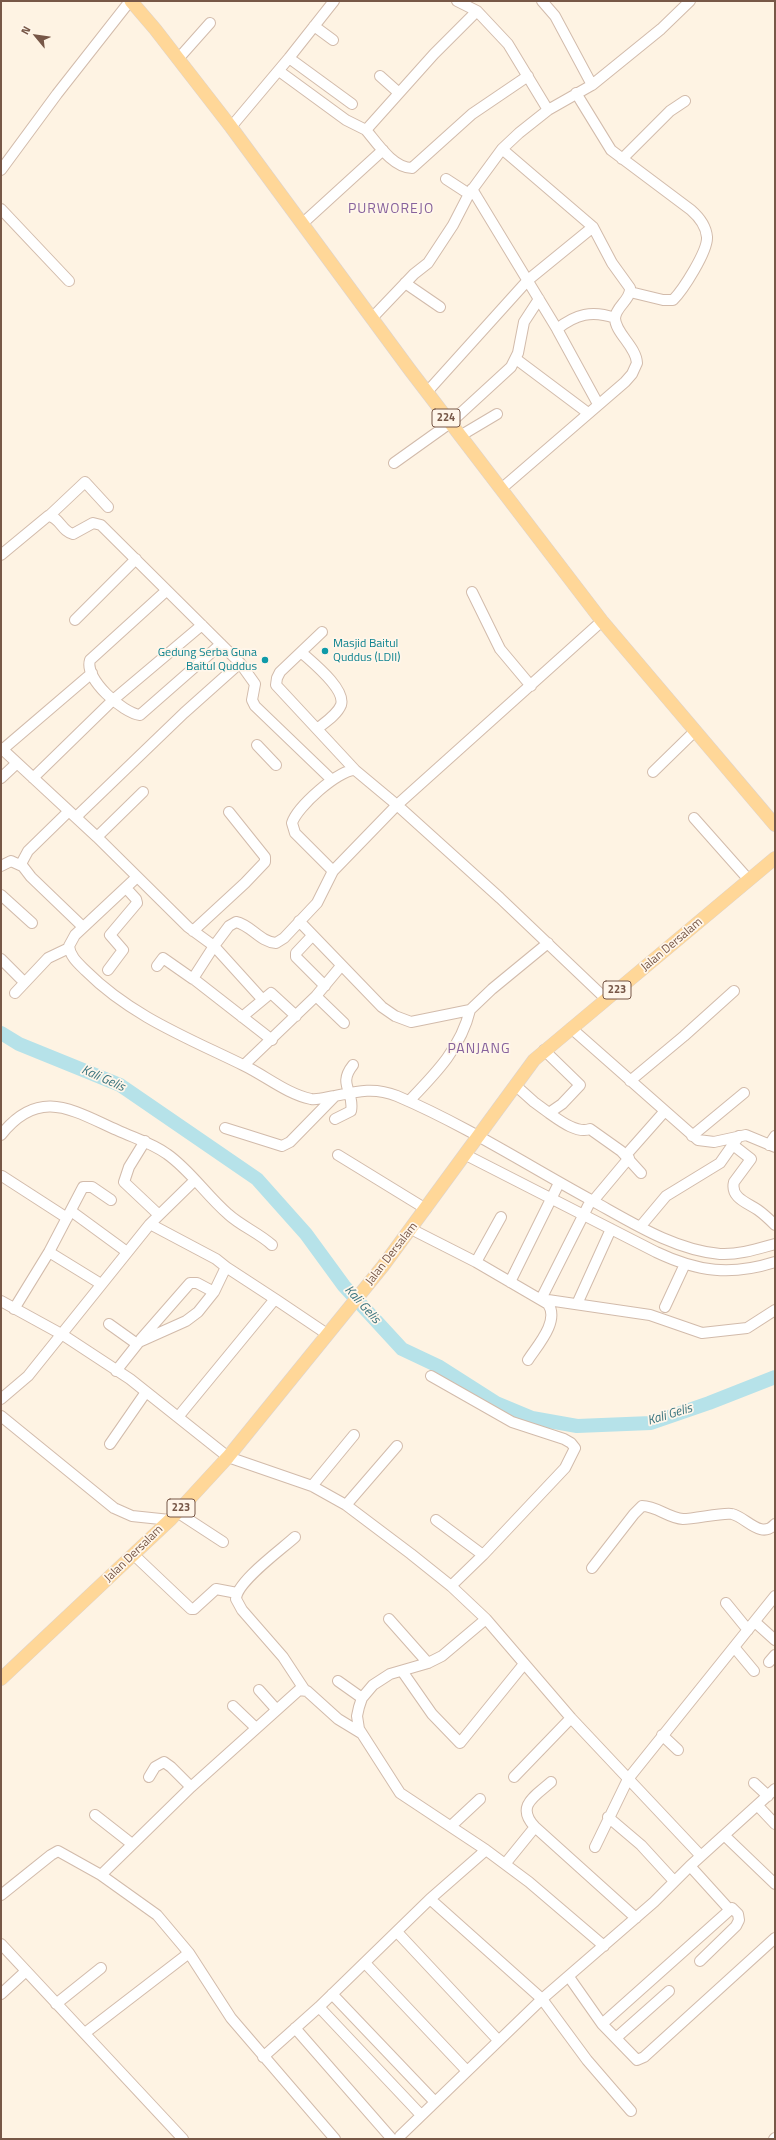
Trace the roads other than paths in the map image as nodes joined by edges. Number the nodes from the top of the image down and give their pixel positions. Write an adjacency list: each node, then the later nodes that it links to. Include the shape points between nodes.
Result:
1 (131, 1): 11 (main road, 224); 26 (street)
2 (334, 1): 8 (street)
3 (457, 1): 6 (street)
4 (542, 1): 15 (street, via 555,16)
5 (690, 1): 15 (street)
6 (477, 11): 14 (street, via 508,44); 16 (street)
7 (210, 23): 11 (street)
8 (314, 26): 9 (street); 10 (street)
9 (333, 40)
10 (289, 58): 12 (street); 19 (street)
11 (178, 59): 21 (main road, 224)
12 (278, 71): 21 (street); 22 (street, via 346,120)
13 (380, 76): 16 (street)
14 (528, 76): 20 (street); 24 (street, via 472,114 414,167 403,166)
15 (592, 85): 17 (street)
16 (399, 93): 22 (street)
17 (576, 93): 20 (street); 25 (street, via 607,145)
18 (685, 101): 25 (street, via 670,111)
19 (352, 104)
20 (548, 110): 23 (street)
21 (231, 127): 30 (main road, 224)
22 (366, 130): 24 (street)
23 (502, 149): 28 (street); 31 (street)
24 (382, 150): 30 (street)
25 (622, 159): 35 (street, via 691,210 704,225 707,237 706,246 673,300 662,300)
26 (1, 170)
27 (446, 179): 28 (street)
28 (471, 191): 32 (street); 34 (street, via 428,263)
29 (1, 209): 33 (street)
30 (303, 223): 38 (main road, 224)
31 (593, 227): 32 (street); 35 (street, via 612,262 629,286)
32 (528, 280): 36 (street); 42 (street)
33 (69, 281)
34 (405, 283): 37 (street); 38 (street)
35 (630, 292): 39 (street)
36 (539, 299): 40 (street); 41 (street, via 522,325)
37 (440, 307)
38 (372, 318): 42 (main road, 224)
39 (615, 318): 40 (street, via 598,313 576,316); 43 (street, via 617,326 636,356 637,365 625,382)
40 (557, 329): 43 (street)
41 (516, 359): 44 (street); 46 (street, via 504,374)
42 (427, 392): 46 (main road, 224)
43 (598, 404): 44 (street)
44 (588, 413): 49 (street)
45 (497, 414): 47 (street)
46 (450, 423): 47 (main road, 224); 48 (street)
47 (460, 436): 49 (main road, 224)
48 (394, 463)
49 (501, 489): 57 (main road, 224)
50 (108, 507): 51 (street, via 86,482)
51 (50, 516): 52 (street, via 42,519); 53 (street, via 66,532 73,534 93,523 99,524)
52 (1, 555)
53 (136, 559): 54 (street); 56 (street)
54 (166, 591): 58 (street); 63 (street, via 95,654 90,662)
55 (472, 592): 64 (street, via 500,649)
56 (75, 620)
57 (602, 620): 64 (street); 67 (main road, 224)
58 (202, 625): 60 (street); 65 (street)
59 (322, 632): 61 (street)
60 (221, 644): 62 (street); 65 (street, via 140,715)
61 (302, 653): 66 (street, via 337,688 342,698 340,706); 66 (street, via 280,672 276,685)
62 (240, 663): 76 (street, via 255,684 252,698 254,704); 80 (street)
63 (92, 673): 65 (street); 69 (street)
64 (531, 686): 78 (street)
65 (113, 700): 75 (street)
66 (317, 730): 72 (street)
67 (695, 731): 73 (street); 82 (main road, 224)
68 (257, 745): 71 (street)
69 (2, 749): 70 (street)
70 (17, 763): 74 (street); 75 (street)
71 (276, 765)
72 (355, 770): 76 (street); 78 (street)
73 (653, 772)
74 (1, 778)
75 (33, 778): 80 (street)
76 (332, 780): 87 (street, via 297,814 292,826)
77 (143, 792): 83 (street)
78 (397, 805): 87 (street); 97 (street)
79 (229, 812): 95 (street, via 265,857 265,862)
80 (73, 814): 83 (street); 86 (street, via 28,851 23,858)
81 (694, 818): 89 (street)
82 (775, 825)
83 (97, 837): 88 (street)
84 (775, 858): 89 (main road, Jalan Dersalam / 223)
85 (1, 866): 86 (street, via 11,861)
86 (22, 866): 94 (street, via 30,878)
87 (333, 871): 92 (street, via 319,900)
88 (137, 877): 90 (street); 95 (street)
89 (749, 880): 111 (main road, Jalan Dersalam / 223)
90 (126, 888): 94 (street); 103 (street, via 137,903 110,935 123,950)
91 (1, 895): 93 (street)
92 (299, 921): 96 (street); 98 (street, via 284,938 274,943 242,923 235,922)
93 (32, 923)
94 (83, 927): 99 (street, via 72,939)
95 (193, 931): 98 (street)
96 (312, 936): 102 (street); 106 (street, via 296,953 296,957)
97 (548, 943): 111 (street); 112 (street)
98 (214, 946): 104 (street); 110 (street)
99 (69, 948): 105 (street, via 52,955); 119 (street, via 73,957 88,973 132,1009 199,1045)
100 (1, 959): 105 (street)
101 (156, 966): 104 (street, via 163,958)
102 (341, 966): 106 (street); 112 (street, via 382,1007 401,1020 418,1022)
103 (108, 970)
104 (193, 978): 114 (street)
105 (24, 982): 108 (street)
106 (325, 986): 109 (street)
107 (734, 991): 121 (street)
108 (15, 993)
109 (316, 996): 113 (street); 115 (street)
110 (262, 998): 113 (street, via 271,993); 114 (street)
111 (606, 1000): 116 (main road, Jalan Dersalam / 223)
112 (470, 1010): 126 (street, via 461,1036 447,1059)
113 (296, 1016): 117 (street)
114 (242, 1017): 117 (street)
115 (344, 1023)
116 (571, 1028): 118 (main road, Jalan Dersalam / 223); 121 (street)
117 (272, 1040): 119 (street)
118 (544, 1050): 122 (main road, Jalan Dersalam / 223); 128 (street, via 580,1085 562,1104)
119 (244, 1065): 125 (street, via 307,1098)
120 (353, 1065): 123 (street, via 345,1077)
121 (630, 1081): 127 (street)
122 (515, 1084): 128 (street); 135 (main road, Jalan Dersalam / 223)
123 (349, 1093): 125 (street); 126 (street, via 375,1089); 129 (street, via 351,1111)
124 (744, 1093): 132 (street)
125 (335, 1096): 130 (street, via 290,1142 282,1146)
126 (409, 1101): 135 (street)
127 (664, 1112): 132 (street); 141 (street)
128 (549, 1113): 141 (street, via 576,1128 590,1129)
129 (335, 1119)
130 (225, 1128)
131 (1, 1135): 136 (street, via 21,1115 31,1109 45,1106 60,1107 90,1117)
132 (692, 1136): 133 (street, via 709,1142)
133 (739, 1136): 137 (street); 138 (street, via 748,1136)
134 (775, 1136): 138 (street)
135 (478, 1137): 139 (main road, Jalan Dersalam / 223); 145 (street)
136 (145, 1141): 144 (street, via 167,1154); 150 (street, via 129,1167 124,1182)
137 (733, 1145): 154 (street, via 751,1159 734,1182 736,1195); 155 (street, via 717,1166 666,1196)
138 (772, 1146)
139 (467, 1153): 145 (street); 148 (main road, Jalan Dersalam / 223)
140 (338, 1155): 148 (street)
141 (627, 1157): 142 (street); 147 (street)
142 (641, 1173)
143 (2, 1176): 149 (street)
144 (195, 1180): 150 (street); 159 (street, via 226,1213)
145 (554, 1191): 147 (street); 151 (street); 167 (street)
146 (111, 1200): 149 (street, via 92,1187 85,1186)
147 (592, 1201): 151 (street); 155 (street)
148 (426, 1209): 156 (main road, Jalan Dersalam / 223)
149 (69, 1214): 161 (street); 162 (street)
150 (159, 1215): 153 (street)
151 (583, 1215): 157 (street); 171 (street)
152 (501, 1217): 163 (street)
153 (150, 1224): 162 (street); 166 (street, via 216,1259)
154 (775, 1225)
155 (640, 1227): 160 (street)
156 (411, 1229): 163 (street); 178 (main road, Jalan Dersalam / 223)
157 (611, 1229): 164 (street); 173 (street)
158 (775, 1244): 160 (street, via 743,1252 721,1254)
159 (272, 1245)
160 (689, 1247): 164 (street)
161 (49, 1252): 168 (street); 175 (street)
162 (127, 1252): 168 (street)
163 (476, 1262): 167 (street)
164 (684, 1264): 165 (street, via 704,1270 728,1271); 174 (street)
165 (774, 1264)
166 (226, 1267): 169 (street); 170 (street)
167 (510, 1282): 171 (street)
168 (101, 1284): 179 (street)
169 (214, 1292): 180 (street, via 198,1312 186,1321); 180 (street, via 197,1283 190,1283)
170 (275, 1299): 178 (street); 187 (street)
171 (541, 1299): 173 (street); 181 (street, via 550,1308 551,1321)
172 (1, 1301): 175 (street)
173 (577, 1304): 176 (street, via 650,1315 702,1333 747,1328)
174 (665, 1307)
175 (14, 1309): 179 (street)
176 (775, 1310)
177 (109, 1324): 180 (street)
178 (327, 1334): 191 (main road, Jalan Dersalam / 223)
179 (63, 1335): 182 (street); 185 (street, via 24,1380)
180 (138, 1343): 182 (street)
181 (528, 1360)
182 (116, 1370): 184 (street)
183 (431, 1376): 200 (street, via 512,1422 564,1439 575,1448 565,1468)
184 (146, 1392): 187 (street); 189 (street)
185 (1, 1399)
186 (1, 1416): 194 (street, via 114,1508 132,1516)
187 (178, 1417): 191 (street)
188 (354, 1436): 192 (street)
189 (110, 1444)
190 (397, 1446): 193 (street)
191 (228, 1457): 192 (street); 194 (main road, Jalan Dersalam / 223)
192 (312, 1486): 193 (street)
193 (346, 1505): 202 (street)
194 (173, 1516): 198 (street); 199 (main road, Jalan Dersalam / 223)
195 (436, 1520): 200 (street)
196 (775, 1524): 201 (street, via 770,1529 762,1529 730,1513 706,1518 678,1518 642,1506)
197 (295, 1537): 203 (street)
198 (223, 1542)
199 (134, 1555): 203 (street, via 191,1609 216,1589); 215 (main road, Jalan Dersalam / 223)
200 (483, 1555): 202 (street)
201 (592, 1568)
202 (451, 1586): 207 (street)
203 (237, 1593): 217 (street, via 238,1605 283,1657)
204 (775, 1596): 208 (street)
205 (726, 1603): 208 (street)
206 (389, 1619): 211 (street)
207 (486, 1619): 211 (street, via 453,1648); 212 (street)
208 (751, 1626): 209 (street); 210 (street)
209 (775, 1640)
210 (734, 1647): 214 (street); 225 (street)
211 (428, 1663): 213 (street)
212 (524, 1664): 213 (street, via 460,1743 432,1714); 222 (street)
213 (402, 1671): 219 (street, via 383,1677)
214 (754, 1671)
215 (1, 1679)
216 (338, 1681): 219 (street)
217 (304, 1689): 221 (street, via 296,1692); 224 (street, via 338,1719)
218 (259, 1690): 221 (street)
219 (362, 1698): 224 (street, via 357,1716)
220 (232, 1706): 223 (street)
221 (276, 1709): 223 (street)
222 (571, 1718): 228 (street); 229 (street)
223 (256, 1728): 232 (street)
224 (361, 1733): 239 (street, via 400,1793)
225 (662, 1735): 226 (street); 229 (street)
226 (678, 1750)
227 (149, 1777): 232 (street, via 155,1767 164,1762)
228 (514, 1777)
229 (628, 1779): 237 (street); 245 (street)
230 (551, 1782): 240 (street, via 527,1806 526,1816)
231 (754, 1783): 233 (street)
232 (191, 1787): 242 (street)
233 (772, 1793): 235 (street)
234 (480, 1799): 239 (street)
235 (758, 1806): 238 (street); 241 (street)
236 (95, 1815): 242 (street)
237 (608, 1817): 243 (street); 249 (street, via 641,1845)
238 (775, 1824)
239 (451, 1826): 244 (street)
240 (535, 1828): 246 (street); 254 (street)
241 (726, 1836): 245 (street); 250 (street)
242 (132, 1844): 248 (street)
243 (595, 1846)
244 (486, 1850): 246 (street); 252 (street)
245 (701, 1856): 247 (street)
246 (505, 1864): 258 (street)
247 (690, 1866): 249 (street); 253 (street)
248 (101, 1875): 251 (street, via 66,1854 56,1852); 259 (street, via 157,1915)
249 (674, 1881): 254 (street)
250 (775, 1884)
251 (1, 1894)
252 (430, 1899): 255 (street); 268 (street)
253 (729, 1909): 260 (street, via 735,1910 739,1920 736,1926); 271 (street)
254 (636, 1918): 258 (street)
255 (398, 1932): 261 (street); 275 (street)
256 (775, 1938): 274 (street, via 644,2057 637,2060)
257 (1, 1944): 263 (street)
258 (604, 1946): 264 (street)
259 (189, 1953): 273 (street); 276 (street, via 231,2018)
260 (700, 1961)
261 (365, 1963): 267 (street); 277 (street)
262 (101, 1968): 269 (street)
263 (26, 1971): 266 (street); 269 (street)
264 (569, 1977): 268 (street); 271 (street)
265 (668, 1991): 274 (street)
266 (1, 1994)
267 (332, 1994): 270 (street); 278 (street)
268 (542, 1999): 275 (street); 279 (street, via 587,2060)
269 (56, 2004): 273 (street)
270 (319, 2007): 272 (street); 280 (street)
271 (602, 2024): 274 (street)
272 (295, 2028): 276 (street); 281 (street)
273 (85, 2032): 282 (street)
274 (616, 2038)
275 (498, 2040): 277 (street)
276 (263, 2057): 283 (street)
277 (467, 2071): 278 (street)
278 (435, 2102): 280 (street)
279 (631, 2111)
280 (422, 2115): 281 (street)
281 (396, 2138): 284 (street)
282 (183, 2139)
283 (335, 2139)
284 (411, 2139)

